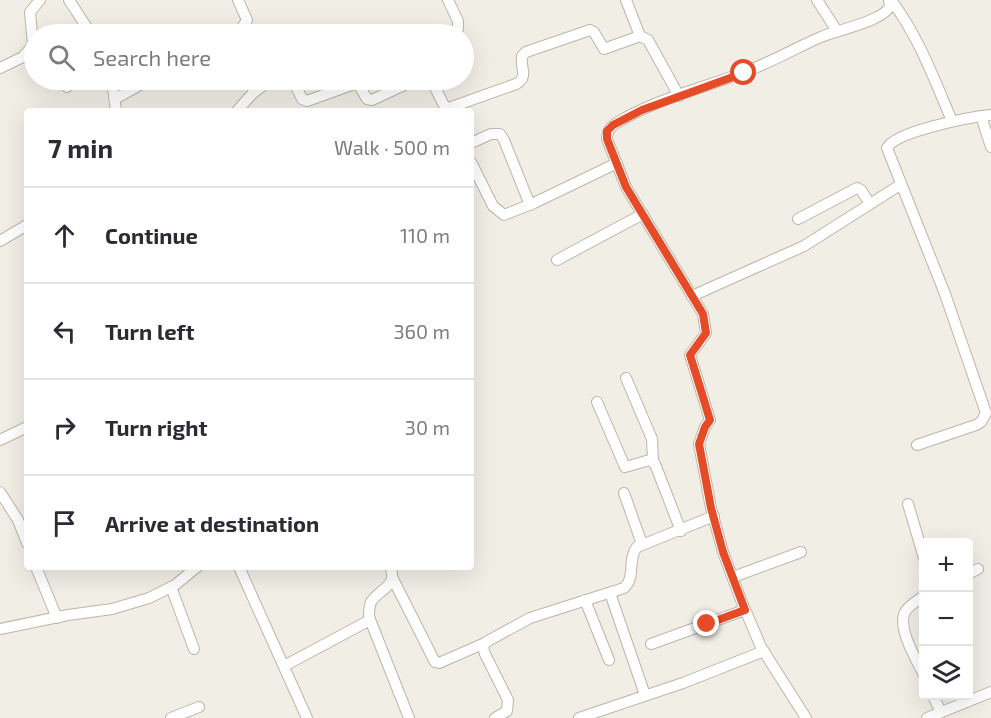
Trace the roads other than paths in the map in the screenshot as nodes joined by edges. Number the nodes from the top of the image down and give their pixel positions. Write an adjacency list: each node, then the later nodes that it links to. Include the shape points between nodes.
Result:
1 (40, 0): 8 (street, via 30,12)
2 (69, 0): 9 (street)
3 (448, 0): 11 (street)
4 (626, 0): 13 (street)
5 (817, 0): 12 (street)
6 (890, 0): 12 (street, via 884,15); 32 (street, via 925,56)
7 (243, 1): 10 (street)
8 (31, 24)
9 (85, 24)
10 (244, 24)
11 (458, 24)
12 (837, 31): 24 (street, via 744,73)
13 (640, 36): 24 (street, via 648,40); 30 (street, via 604,49 590,30 526,52 522,56 522,81)
14 (24, 56): 15 (street)
15 (0, 68)
16 (113, 90): 25 (street)
17 (131, 90): 25 (street)
18 (257, 90): 28 (street)
19 (298, 90): 26 (street)
20 (338, 90): 26 (street, via 309,101)
21 (362, 90): 22 (street, via 372,100)
22 (394, 90)
23 (436, 90): 29 (street)
24 (678, 96): 35 (street, via 642,110 607,131)
25 (114, 99): 27 (street)
26 (307, 106)
27 (116, 108)
28 (240, 108)
29 (445, 108)
30 (451, 108)
31 (986, 116): 32 (street); 34 (street)
32 (952, 121): 37 (street, via 888,145)
33 (474, 141): 39 (street, via 500,134)
34 (991, 147)
35 (617, 163): 39 (street); 40 (street)
36 (474, 168): 39 (street, via 500,214)
37 (900, 185): 38 (street); 48 (street)
38 (870, 204): 41 (street, via 857,188); 45 (street, via 804,246)
39 (530, 205)
40 (643, 214): 44 (street); 45 (street)
41 (798, 219)
42 (24, 227): 43 (street)
43 (0, 241)
44 (557, 260)
45 (692, 296): 56 (street, via 703,314 706,333 690,355 710,420 699,444)
46 (626, 378): 52 (street, via 652,439)
47 (597, 402): 52 (street, via 625,467)
48 (988, 404): 51 (street, via 981,422)
49 (24, 428): 50 (street)
50 (0, 440)
51 (917, 445)
52 (653, 461): 57 (street)
53 (0, 492): 58 (street)
54 (624, 493): 60 (street)
55 (908, 504): 59 (street)
56 (714, 516): 57 (street); 66 (street)
57 (681, 531): 60 (street)
58 (24, 535)
59 (919, 541)
60 (642, 544): 69 (street, via 631,557 628,584)
61 (801, 552): 66 (street)
62 (37, 570): 73 (street)
63 (193, 570): 68 (street)
64 (240, 570): 82 (street)
65 (391, 570): 67 (street)
66 (733, 577): 72 (street)
67 (393, 579): 74 (street, via 372,602); 76 (street, via 435,662)
68 (171, 587): 73 (street, via 112,609); 78 (street)
69 (610, 593): 70 (street); 84 (street)
70 (585, 600): 76 (street, via 530,618); 80 (street)
71 (919, 600): 81 (street, via 910,606 903,630)
72 (745, 610): 77 (street); 79 (street)
73 (57, 618): 75 (street)
74 (370, 620): 82 (street); 91 (street)
75 (0, 629)
76 (485, 643): 88 (street, via 485,654 508,700)
77 (651, 644)
78 (194, 649)
79 (764, 651): 84 (street); 94 (street)
80 (609, 660)
81 (919, 664)
82 (284, 666): 90 (street)
83 (991, 692): 87 (street)
84 (645, 695): 93 (street)
85 (935, 700): 87 (street)
86 (199, 707): 89 (street)
87 (941, 712): 95 (street)
88 (509, 714): 92 (street)
89 (171, 718)
90 (307, 718)
91 (409, 718)
92 (495, 718)
93 (579, 718)
94 (806, 718)
95 (927, 718)

